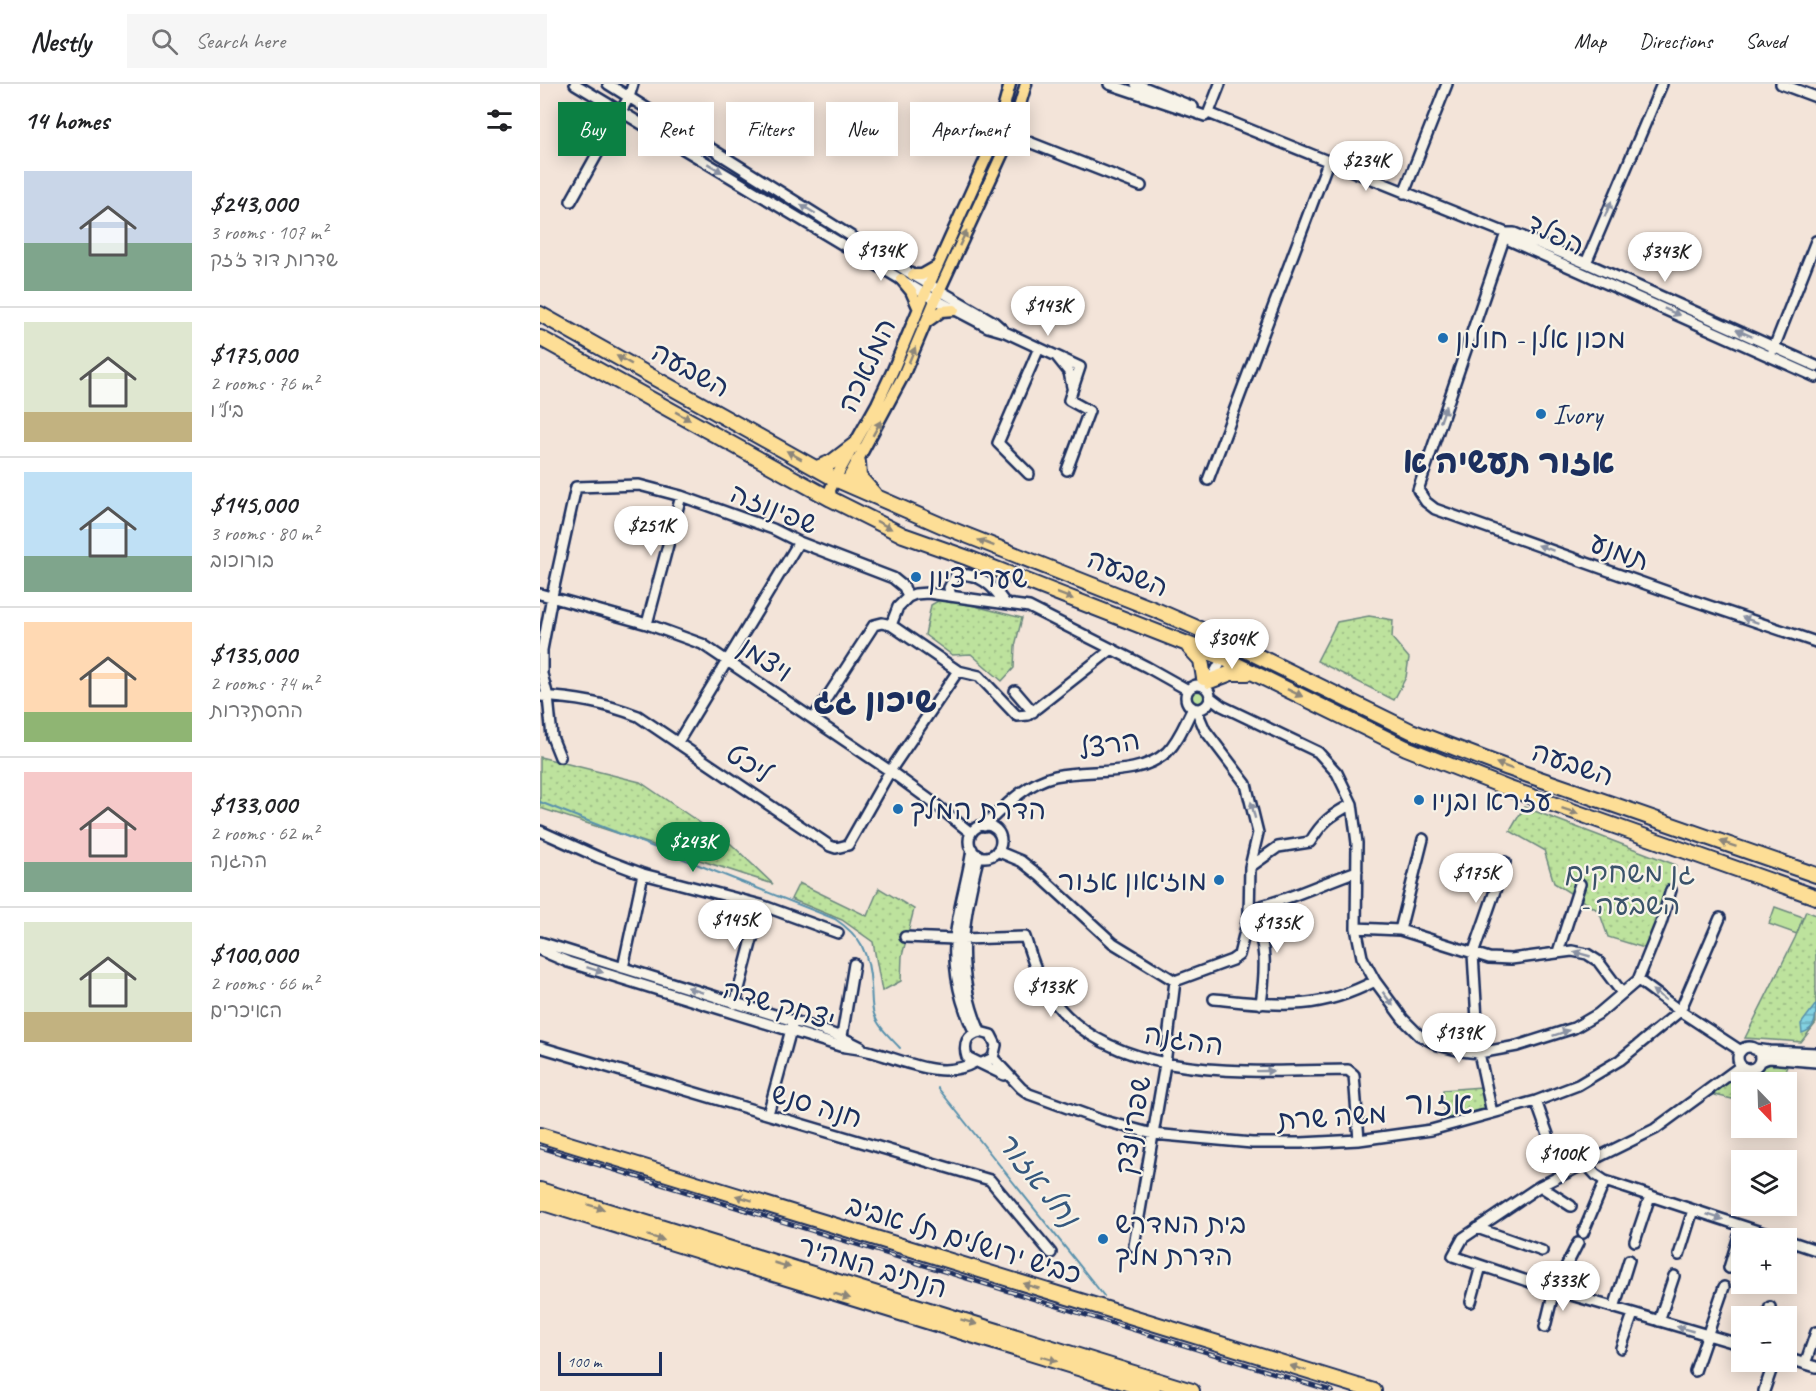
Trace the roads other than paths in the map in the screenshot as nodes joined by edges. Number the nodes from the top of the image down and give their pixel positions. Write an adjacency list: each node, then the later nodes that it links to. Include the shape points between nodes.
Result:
1 (575, 84): 13 (street)
2 (608, 84): 11 (street)
3 (1010, 84): 27 (main road, המלאכה, via 996,136)
4 (1109, 84): 15 (street, הפלד)
5 (1136, 84): 15 (street, הפלד)
6 (1220, 84): 15 (street)
7 (1447, 84): 22 (street)
8 (1662, 84): 26 (street, one-way to 8)
9 (1781, 84): 12 (street)
10 (1026, 86): 14 (main road, המלאכה)
11 (628, 89): 28 (street, one-way to 11, via 638,102)
12 (1816, 97)
13 (604, 102)
14 (1021, 102)
15 (1208, 114): 20 (street, הפלד)
16 (626, 115): 29 (street, one-way to 29)
17 (1030, 142): 21 (street)
18 (596, 156): 23 (street)
19 (1001, 156): 31 (main road, המלאכה, one-way to 19)
20 (1328, 162): 22 (street, הפלד); 47 (street)
21 (1141, 186)
22 (1404, 193): 24 (street, הפלד)
23 (571, 201)
24 (1506, 233): 26 (street, הפלד); 39 (street, הפלד, one-way to 39, via 1511,241); 61 (street, תמנע, one-way to 24, via 1660,590 1426,502 1418,490)
25 (1816, 241): 39 (street)
26 (1586, 263): 39 (street, הפלד, one-way to 26)
27 (939, 265): 28 (main road, via 922,275); 30 (main road, המלאכה)
28 (913, 275): 30 (street)
29 (902, 279): 30 (street); 32 (main road)
30 (927, 289): 31 (street); 32 (main road, המלאכה)
31 (937, 295): 33 (street); 35 (main road, המלאכה); 36 (street, via 994,322)
32 (919, 309): 42 (main road, המלאכה, via 893,370)
33 (954, 310): 35 (main road, via 942,312); 36 (street)
34 (540, 314): 44 (highway, השבעה, one-way to 34)
35 (926, 323): 43 (main road, המלאכה, one-way to 35)
36 (1005, 332): 38 (street)
37 (540, 338): 48 (highway, השבעה, one-way to 48, via 728,440)
38 (1040, 348): 45 (street, via 1080,367 1069,400 1089,411); 46 (street, via 998,443)
39 (1772, 351): 40 (street, הפלד); 41 (street, הפלד)
40 (1816, 366)
41 (1816, 377)
42 (853, 446): 44 (highway); 48 (main road, המלאכה)
43 (858, 462): 48 (main road, המלאכה); 50 (highway, via 859,477)
44 (817, 468): 48 (highway, השבעה)
45 (1067, 470)
46 (1029, 474)
47 (1208, 480)
48 (836, 487): 50 (highway, השבעה); 59 (highway, השבעה, one-way to 59, via 903,535)
49 (681, 496): 51 (street, שפינוזה); 53 (street, שפינוזה, via 639,485 576,487); 57 (street)
50 (880, 500): 60 (highway, השבעה, one-way to 50)
51 (799, 542): 55 (street, שפינוזה, via 893,578); 64 (street)
52 (540, 594): 53 (street, ויצמן)
53 (552, 596): 57 (street, ויצמן); 70 (street, via 542,650)
54 (951, 596): 55 (street, via 928,593); 56 (street); 56 (street, via 949,588 956,575 968,574 993,586)
55 (908, 597): 58 (street, via 898,607)
56 (1005, 603): 62 (street, via 1029,607)
57 (647, 624): 64 (street, ויצמן, via 702,644)
58 (891, 625): 65 (street); 74 (street, via 874,625)
59 (1168, 636): 63 (highway, השבעה); 67 (highway, via 1198,655)
60 (1227, 641): 63 (street); 89 (highway, השבעה, one-way to 60, via 1508,768 1411,730)
61 (1816, 642)
62 (1112, 649): 68 (street); 73 (street)
63 (1219, 657): 66 (highway, השבעה); 67 (street)
64 (728, 660): 74 (street, ויצמן); 75 (street)
65 (958, 671): 73 (street, via 979,676 1017,716); 77 (street, ליכט)
66 (1262, 677): 67 (highway, via 1236,672 1224,674); 92 (highway, השבעה, one-way to 92, via 1406,748 1507,788)
67 (1206, 686): 68 (street); 71 (street); 72 (street, הרצל)
68 (1188, 690): 72 (street, via 1186,700)
69 (1015, 691): 73 (street)
70 (544, 697): 75 (street, ליכט, via 608,705 638,716); 76 (street)
71 (1222, 706): 72 (street); 78 (street, via 1318,752 1337,773)
72 (1198, 708): 79 (street, הרצל, via 1156,760 1136,768 1054,776 1012,799); 86 (street, one-way to 72, via 1258,833 1246,784 1205,730)
73 (1033, 712)
74 (813, 719): 77 (street, ויצמן)
75 (678, 742): 77 (street, ליכט, via 836,848 848,845)
76 (560, 757)
77 (890, 771): 81 (street, ויצמן)
78 (1352, 804): 86 (street, via 1330,816 1310,842 1278,847); 87 (street)
79 (988, 827): 81 (street); 83 (street, via 1000,836)
80 (541, 833): 88 (street)
81 (971, 833): 84 (street, via 970,844)
82 (1423, 839): 97 (street)
83 (998, 851): 84 (street, via 989,856); 108 (street, via 1021,861 1040,876 1113,943)
84 (975, 852): 100 (street)
85 (1505, 862): 104 (street)
86 (1250, 867): 94 (street)
87 (1357, 871): 94 (street); 96 (street)
88 (644, 873): 93 (street); 106 (street)
89 (1816, 875)
90 (1580, 884): 103 (street)
91 (1671, 890): 107 (street)
92 (1816, 897)
93 (761, 905): 98 (street); 112 (street)
94 (1249, 912): 108 (street, via 1239,955); 113 (street, via 1257,924 1265,969)
95 (1720, 918): 114 (street, משה שרת)
96 (1356, 928): 97 (street); 109 (street, via 1362,957)
97 (1400, 930): 104 (street)
98 (838, 933)
99 (905, 938): 100 (street, ההגנה)
100 (959, 939): 117 (street); 130 (street, ההגנה, via 1025,938 1043,985 1068,1016 1113,1047)
101 (540, 942): 106 (street, יצחק שדה)
102 (540, 950): 116 (street, יצחק שדה, one-way to 116)
103 (1558, 952): 104 (street, via 1511,959); 110 (street, one-way to 103, via 1598,961 1587,954)
104 (1473, 954): 123 (street)
105 (854, 964): 118 (street)
106 (623, 968): 112 (street, יצחק שדה, one-way to 106)
107 (1638, 980): 110 (street); 114 (street, one-way to 107)
108 (1175, 981): 130 (street, שפרינצק)
109 (1375, 981): 113 (street, via 1331,1000); 123 (street, one-way to 123, via 1419,1035 1438,1045)
110 (1622, 993): 123 (street, one-way to 110, via 1574,1028)
111 (1214, 999): 113 (street)
112 (735, 1004): 115 (street, יצחק שדה)
113 (1261, 1004)
114 (1680, 1011): 122 (street); 133 (street, משה שרת, via 1620,1060 1578,1085)
115 (794, 1021): 116 (street); 118 (street, יצחק שדה)
116 (791, 1032): 118 (street, יצחק שדה); 135 (street)
117 (977, 1032): 126 (street, via 994,1039); 127 (street, via 965,1047)
118 (841, 1042): 127 (street, יצחק שדה, via 933,1070 955,1070)
119 (1816, 1045): 125 (street)
120 (540, 1047): 135 (street, חנה סנש)
121 (1754, 1049): 122 (street); 125 (street); 128 (street)
122 (1740, 1052): 131 (street)
123 (1479, 1053): 134 (street)
124 (1816, 1053): 125 (street)
125 (1800, 1054)
126 (993, 1058): 127 (street); 132 (street, משה שרת)
127 (975, 1061): 132 (street, משה שרת)
128 (1760, 1061): 129 (street, via 1769,1058); 131 (street, via 1752,1069)
129 (1816, 1062)
130 (1165, 1064): 136 (street, שפרינצק); 138 (street, ההגנה, one-way to 138, via 1254,1071 1348,1070 1354,1075)
131 (1741, 1066): 139 (street, via 1655,1129)
132 (1011, 1078): 136 (street, משה שרת, via 1029,1094 1056,1105)
133 (1536, 1101): 134 (street, משה שרת); 140 (street)
134 (1491, 1113): 138 (street, משה שרת, via 1431,1130)
135 (768, 1114): 158 (street, חנה סנש, via 990,1180)
136 (1153, 1134): 138 (street, משה שרת, via 1252,1143); 155 (street, שפרינצק)
137 (540, 1135): 182 (highway, כביש ירושלים תל אביב, one-way to 137)
138 (1359, 1140)
139 (1585, 1163): 140 (street); 141 (street)
140 (1562, 1174): 142 (street)
141 (1605, 1181): 144 (street); 151 (street)
142 (1540, 1186): 146 (street); 149 (street)
143 (540, 1190): 181 (highway, הנתיב המהיר, one-way to 181)
144 (1650, 1196): 147 (street); 152 (street)
145 (540, 1202): 180 (highway, one-way to 180)
146 (1571, 1206)
147 (1693, 1210): 148 (street, one-way to 148); 159 (street)
148 (1742, 1226): 150 (street); 162 (street)
149 (1477, 1228): 157 (street); 161 (street, via 1463,1238 1453,1256)
150 (1748, 1228)
151 (1583, 1233)
152 (1635, 1241)
153 (1578, 1243): 165 (street)
154 (1797, 1244): 156 (street)
155 (1134, 1246)
156 (1816, 1250)
157 (1542, 1251)
158 (1051, 1253)
159 (1679, 1255)
160 (1629, 1260): 167 (street)
161 (1481, 1266): 165 (street); 166 (street)
162 (1729, 1268)
163 (1674, 1276): 169 (street)
164 (1724, 1287): 172 (street)
165 (1554, 1290): 167 (street); 170 (street)
166 (1471, 1302)
167 (1614, 1308): 168 (street)
168 (1633, 1314): 169 (street); 174 (street)
169 (1659, 1321): 172 (street, one-way to 169)
170 (1545, 1327)
171 (1816, 1332): 176 (street)
172 (1709, 1335): 173 (street); 178 (street)
173 (1731, 1342)
174 (1622, 1348)
175 (1797, 1361): 176 (street)
176 (1805, 1364): 177 (street)
177 (1816, 1367)
178 (1695, 1371)
179 (1771, 1372): 183 (street)
180 (1153, 1391)
181 (1192, 1391)
182 (1374, 1391)
183 (1764, 1391)

